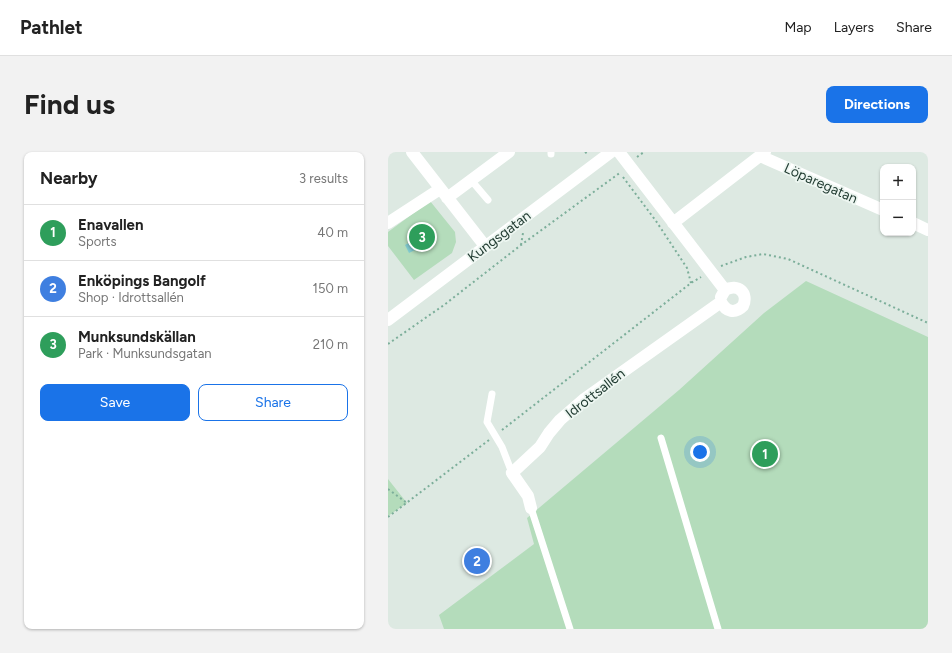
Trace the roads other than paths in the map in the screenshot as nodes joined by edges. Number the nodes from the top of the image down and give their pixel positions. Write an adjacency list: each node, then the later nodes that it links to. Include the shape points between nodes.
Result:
1 (412, 152): 7 (street)
2 (509, 152): 6 (street)
3 (611, 152): 14 (street, Kungsgatan)
4 (619, 152): 10 (street)
5 (762, 154): 9 (street, Löparegatan); 10 (street)
6 (471, 180): 7 (street); 8 (lane)
7 (444, 194): 11 (street); 14 (street)
8 (488, 200)
9 (880, 209)
10 (673, 222): 15 (street)
11 (388, 224)
12 (916, 224): 13 (street)
13 (928, 230)
14 (485, 246): 17 (street, Kungsgatan)
15 (725, 290): 16 (street); 16 (street, via 739,289 745,297 745,302 735,311 728,310)
16 (721, 302): 20 (street, Idrottsallén, via 582,400 560,420 540,447)
17 (388, 320)
18 (492, 394): 20 (lane, via 487,422 502,447)
19 (661, 438): 23 (lane)
20 (512, 473): 21 (street, via 528,496)
21 (531, 508): 22 (lane)
22 (570, 629)
23 (718, 629)

